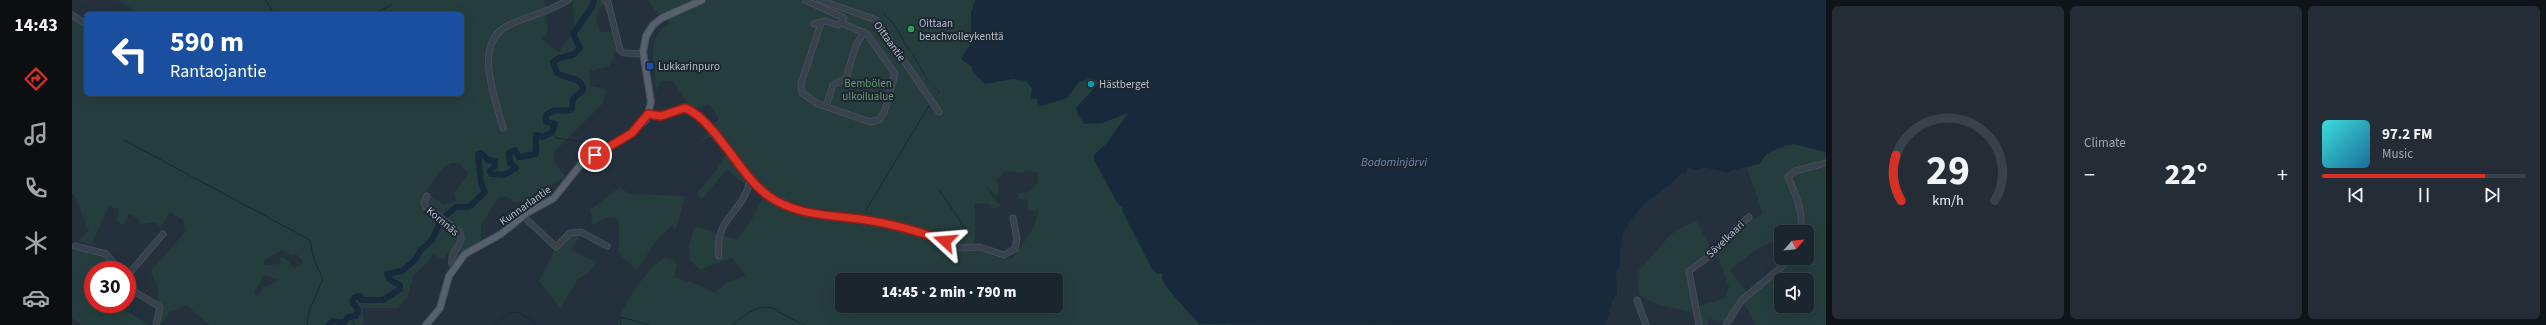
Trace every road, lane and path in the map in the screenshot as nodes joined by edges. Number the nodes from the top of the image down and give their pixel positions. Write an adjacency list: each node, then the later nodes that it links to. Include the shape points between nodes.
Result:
1 (568, 0): 16 (street, via 543,14 510,25 494,39 488,52 489,69)
2 (605, 0): 12 (street, via 608,2 620,50 624,53)
3 (702, 0): 12 (main road, via 671,13 653,25 646,36)
4 (805, 0): 9 (street, via 842,17)
5 (820, 0): 14 (street, Oittaantie, via 876,20)
6 (72, 14): 7 (street)
7 (84, 23)
8 (821, 23): 9 (street); 10 (street); 13 (street, via 801,89 811,100)
9 (842, 23): 11 (street)
10 (814, 24)
11 (864, 32): 13 (street, via 856,45 846,78 833,85); 13 (street, via 871,38 895,74 884,113 879,120 870,122)
12 (644, 54): 15 (main road, via 650,91)
13 (826, 106)
14 (939, 112)
15 (648, 114): 18 (street, via 661,116 685,108 695,112); 20 (main road, Kunnarlantie, via 632,133 581,164 554,198)
16 (503, 128)
17 (1826, 163): 23 (street, via 1795,171 1788,177 1798,201)
18 (750, 178): 22 (street, via 768,195 814,215 885,224 924,233 960,248 980,247 1004,254 1015,249 1017,239); 27 (street, via 748,192 728,217 718,236)
19 (427, 196): 31 (street, Kornnäs, via 424,203 426,207 462,236 452,257 452,264)
20 (523, 216): 26 (street, via 556,247 570,232 581,232); 31 (main road, Kunnarlantie, via 501,234 475,246)
21 (1749, 217): 37 (street, Sävelkaari, via 1711,255 1689,271)
22 (1013, 218)
23 (1801, 225)
24 (163, 234): 30 (street)
25 (75, 246): 28 (street, via 106,254)
26 (607, 246)
27 (719, 256)
28 (112, 261)
29 (1784, 265): 38 (street, via 1742,300)
30 (136, 266)
31 (455, 267): 35 (main road, Kunnarlantie, via 440,308)
32 (136, 292): 34 (street, via 161,310)
33 (1637, 300): 36 (street)
34 (156, 325)
35 (426, 325)
36 (1646, 325)
37 (1699, 325)
38 (1726, 325)

